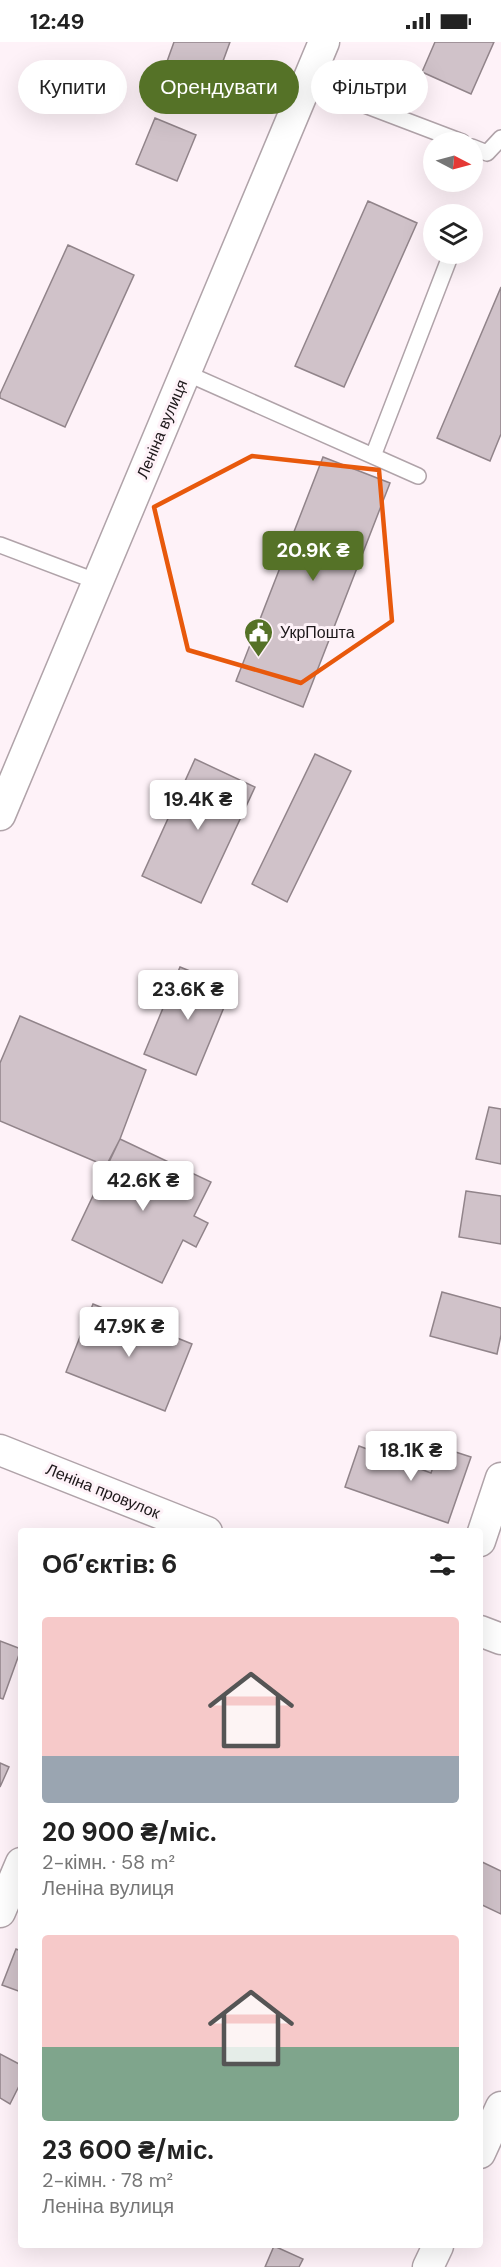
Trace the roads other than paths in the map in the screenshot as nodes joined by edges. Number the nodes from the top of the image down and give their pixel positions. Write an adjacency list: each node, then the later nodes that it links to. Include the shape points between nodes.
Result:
1 (324, 42): 2 (street, Леніна вулиця)
2 (307, 82): 3 (lane); 7 (street, Леніна вулиця)
3 (436, 132)
4 (501, 138): 5 (lane, via 487,153)
5 (483, 151)
6 (447, 264): 8 (lane)
7 (186, 373): 8 (lane); 11 (street, Леніна вулиця)
8 (373, 456): 9 (lane)
9 (418, 476)
10 (0, 546): 11 (lane)
11 (98, 582): 12 (street, Леніна вулиця)
12 (0, 815)
13 (0, 1450): 15 (street, Леніна провулок)
14 (501, 1478): 17 (street)
15 (166, 1525): 16 (street, Леніна провулок)
16 (184, 1528)
17 (483, 1532)
18 (483, 1632): 19 (street)
19 (501, 1639)
20 (18, 1870): 21 (street)
21 (0, 1912)
22 (501, 2107): 23 (street)
23 (483, 2146)
24 (437, 2248): 25 (street)
25 (428, 2267)

